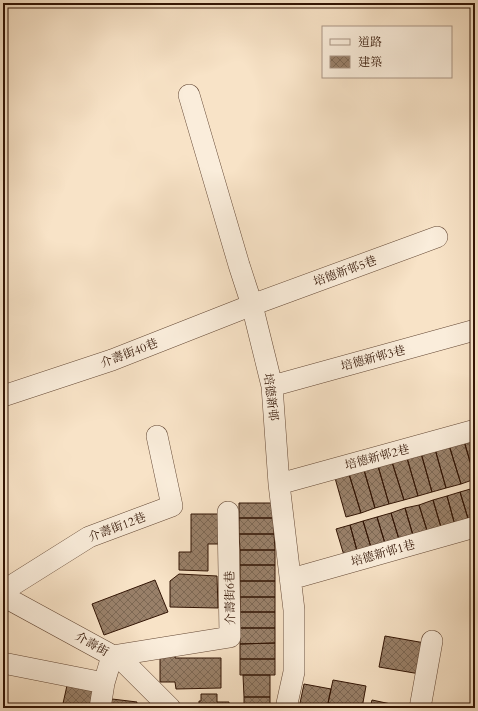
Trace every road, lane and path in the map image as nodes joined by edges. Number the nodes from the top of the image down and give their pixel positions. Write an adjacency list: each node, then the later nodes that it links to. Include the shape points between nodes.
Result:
1 (189, 95): 3 (lane, 培德新邨)
2 (438, 237): 3 (lane, 培德新邨5巷)
3 (252, 304): 5 (lane, 培德新邨); 6 (lane, 介壽街40巷, via 112,360)
4 (475, 330): 5 (lane, 培德新邨3巷)
5 (272, 386): 9 (lane, 培德新邨)
6 (3, 396)
7 (475, 430): 9 (lane, 培德新邨2巷)
8 (157, 436): 13 (lane, 介壽街12巷, via 172,506 89,537)
9 (279, 484): 12 (lane, 培德新邨)
10 (228, 512): 16 (lane, 介壽街6巷, via 230,637)
11 (475, 527): 12 (lane, 培德新邨1巷)
12 (291, 579): 21 (lane, 培德新邨, via 294,672)
13 (3, 590)
14 (3, 596): 16 (lane, 介壽街)
15 (432, 641): 22 (lane)
16 (112, 656): 18 (lane); 20 (lane, 介壽街, via 124,662)
17 (3, 663): 18 (lane)
18 (104, 683): 19 (lane)
19 (100, 708)
20 (170, 708)
21 (286, 708)
22 (420, 708)

